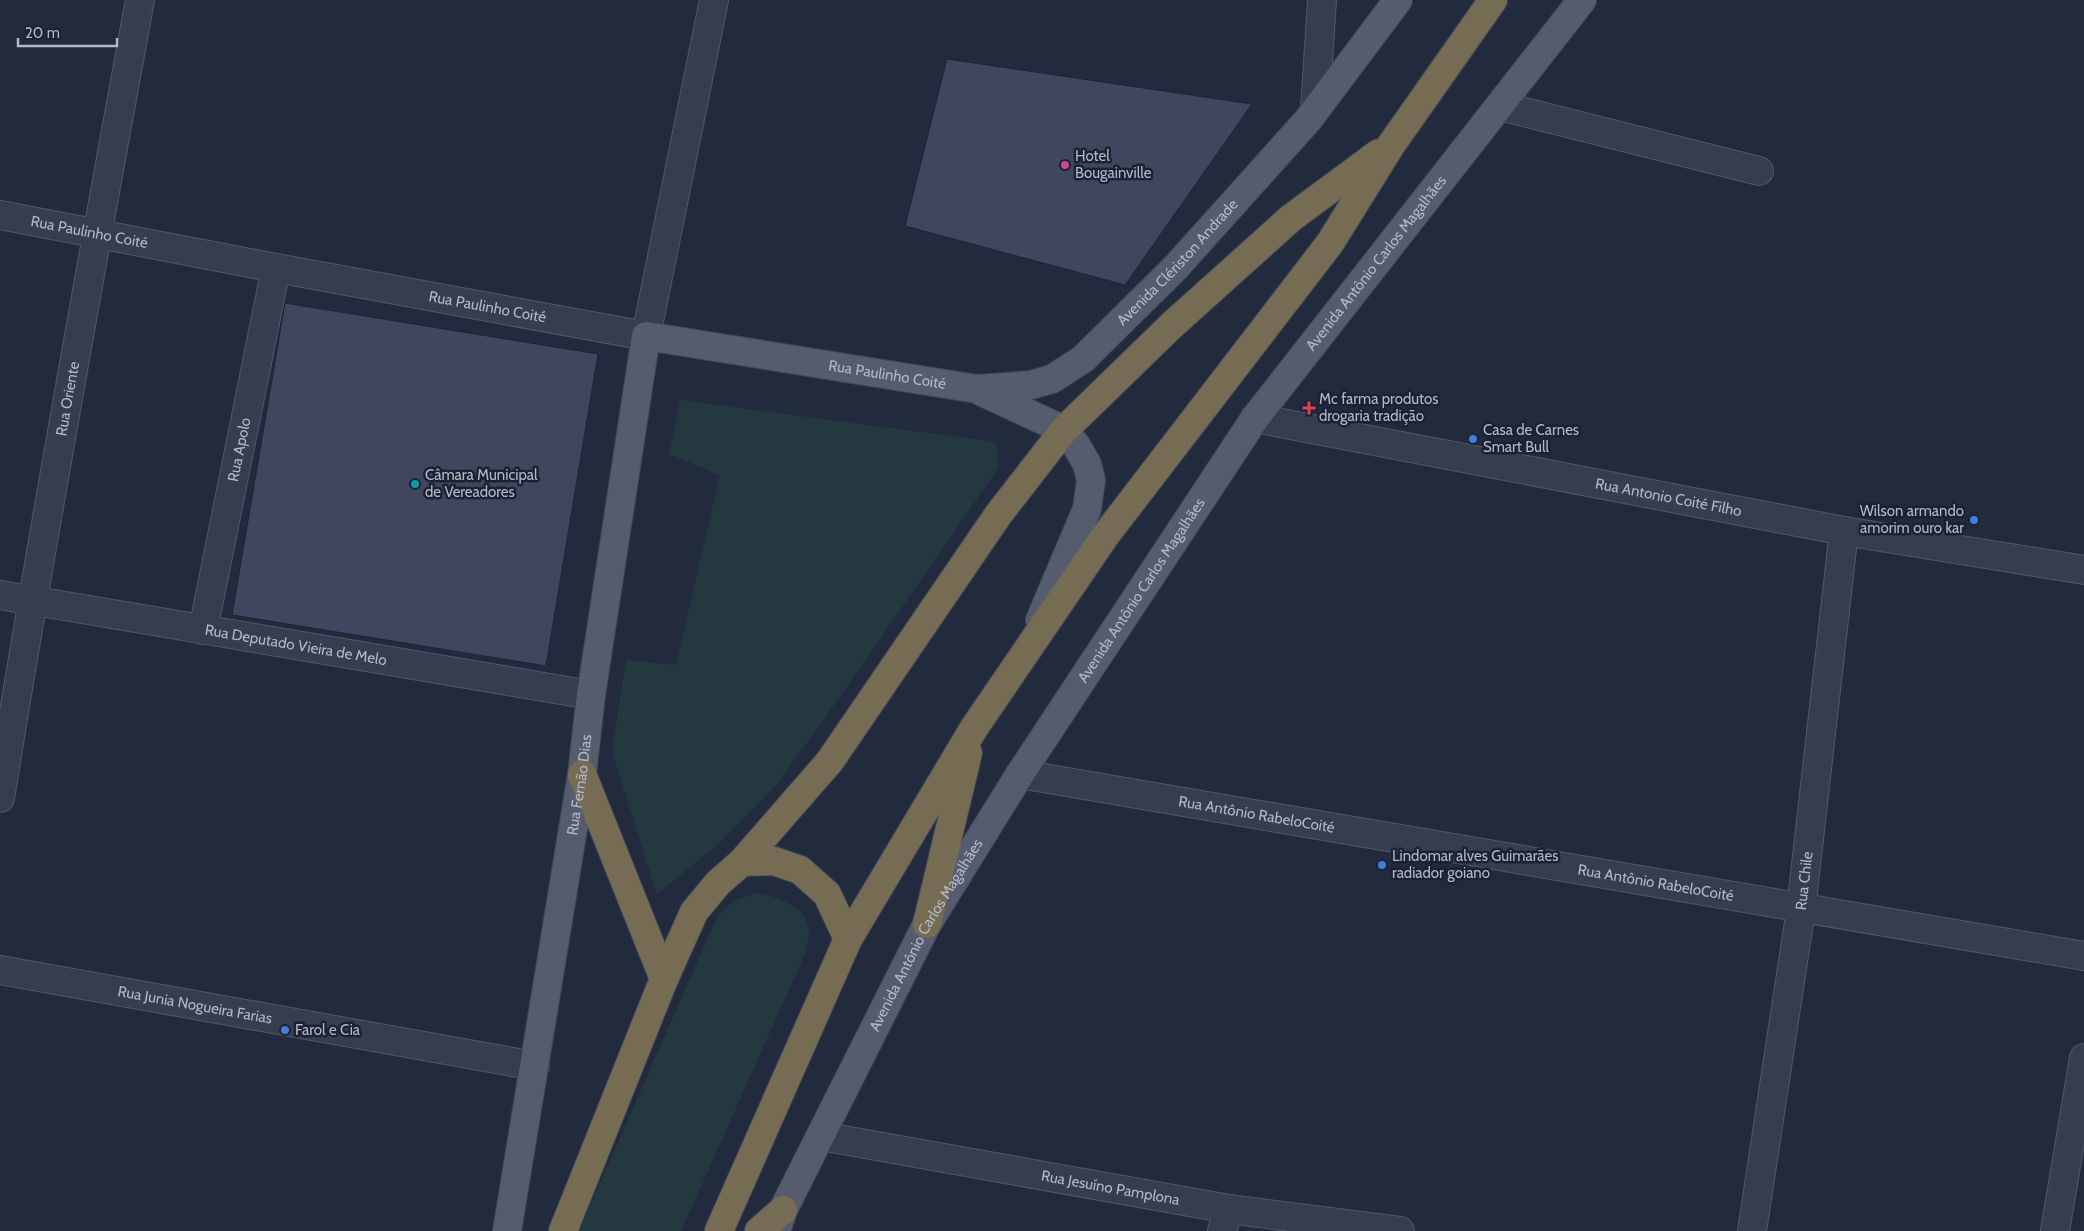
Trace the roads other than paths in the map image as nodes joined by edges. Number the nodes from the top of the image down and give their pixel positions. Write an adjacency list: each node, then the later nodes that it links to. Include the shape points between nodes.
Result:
1 (140, 0): 12 (street, Rua Oriente)
2 (714, 0): 14 (street)
3 (1322, 0): 8 (street)
4 (1398, 0): 8 (main road, Avenida Clériston Andrade)
5 (1494, 0): 9 (highway)
6 (1582, 0): 7 (main road, Avenida Antônio Carlos Magalhães)
7 (1500, 106): 10 (street); 16 (main road, Avenida Antônio Carlos Magalhães)
8 (1315, 110): 15 (main road, Avenida Clériston Andrade, via 1176,266 1083,359 1052,379 1031,385)
9 (1391, 145): 17 (highway, via 1291,218); 23 (highway, via 1330,243 1104,536)
10 (1760, 170)
11 (0, 215): 12 (street, Rua Paulinho Coité)
12 (97, 233): 13 (street, Rua Paulinho Coité); 21 (street, Rua Oriente)
13 (276, 268): 14 (street, Rua Paulinho Coité); 22 (street, Rua Apolo)
14 (646, 336): 15 (main road, Rua Paulinho Coité); 24 (main road, Rua Fernão Dias)
15 (977, 389): 17 (main road)
16 (1255, 418): 18 (street, Rua Antonio Coité Filho); 27 (main road, Avenida Antônio Carlos Magalhães)
17 (1064, 430): 23 (main road, via 1087,464 1091,480 1087,509); 29 (highway, via 998,515 830,761)
18 (1844, 531): 19 (street, Rua Antonio Coité Filho); 30 (street, Rua Chile)
19 (2084, 570)
20 (0, 595): 21 (street, Rua Deputado Vieira de Melo)
21 (32, 600): 22 (street, Rua Deputado Vieira de Melo); 28 (street, Rua Oriente)
22 (203, 630): 24 (street, Rua Deputado Vieira de Melo)
23 (1030, 644): 25 (highway)
24 (591, 695): 26 (main road, Rua Fernão Dias)
25 (974, 728): 31 (highway); 32 (highway)
26 (582, 774): 35 (highway); 37 (main road, Rua Fernão Dias)
27 (1020, 774): 30 (street, Rua Antônio RabeloCoité); 31 (main road, Avenida Antônio Carlos Magalhães)
28 (0, 798)
29 (742, 862): 32 (highway, via 774,861 800,870 827,894); 35 (highway, via 718,883 694,912)
30 (1801, 909): 33 (street, Rua Antônio RabeloCoité); 46 (street, Rua Chile)
31 (927, 924): 38 (main road, Avenida Antônio Carlos Magalhães)
32 (848, 939): 43 (highway)
33 (2084, 956)
34 (0, 970): 37 (street, Rua Junia Nogueira Farias)
35 (664, 979): 42 (highway)
36 (2084, 1058): 47 (street)
37 (535, 1066): 41 (main road, Rua Fernão Dias)
38 (821, 1136): 39 (main road, Avenida Antônio Carlos Magalhães); 40 (street, Rua Jesuíno Pamplona)
39 (780, 1220): 44 (highway)
40 (1225, 1220): 45 (street, Rua Jesuíno Pamplona)
41 (507, 1231)
42 (563, 1231)
43 (719, 1231)
44 (759, 1231)
45 (1400, 1231)
46 (1752, 1231)
47 (2055, 1231)

